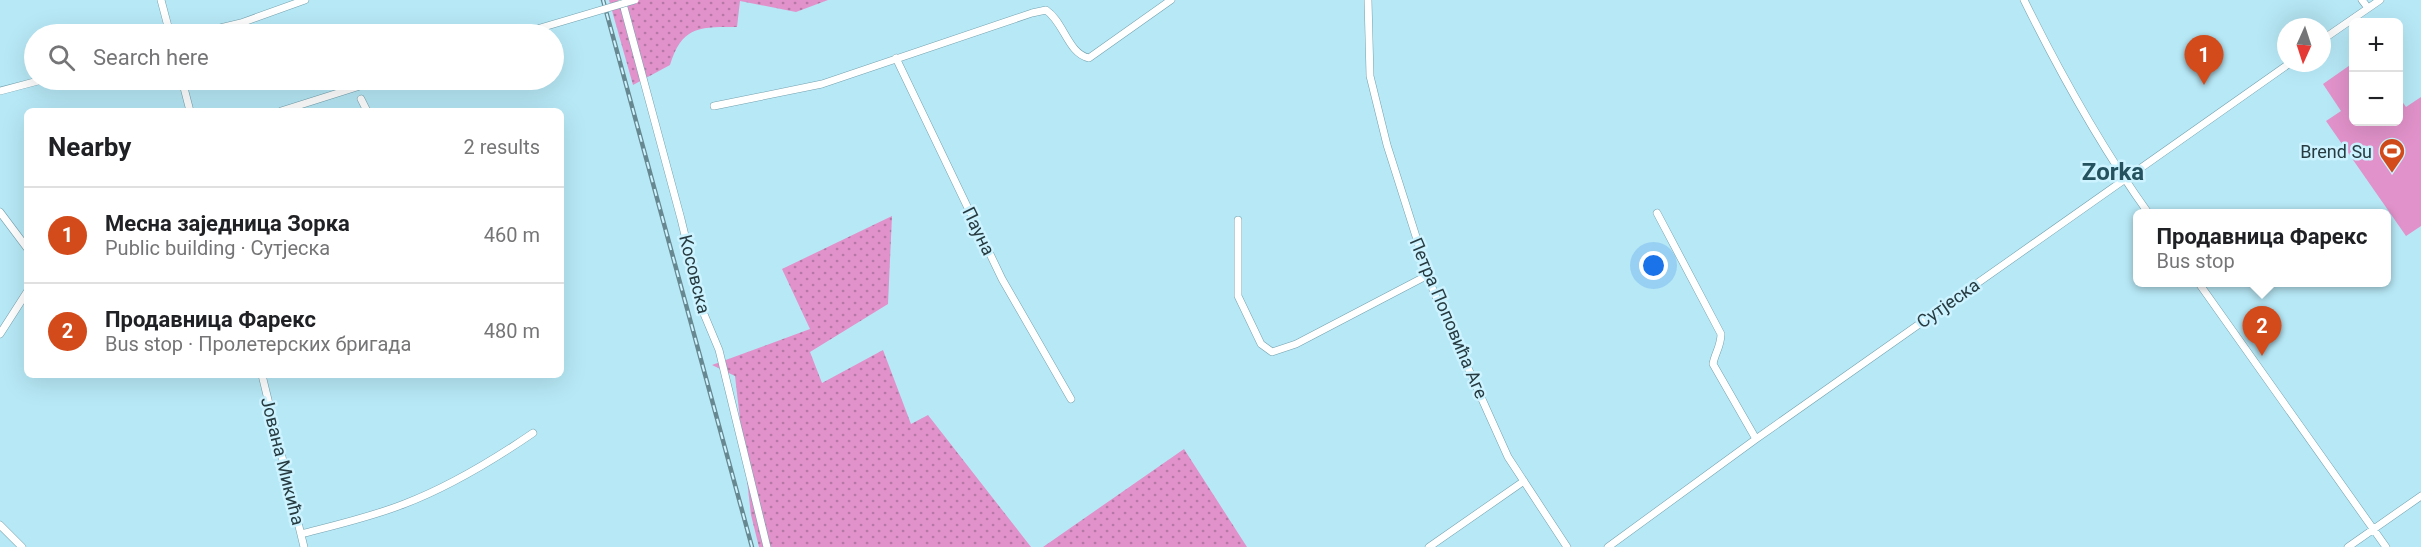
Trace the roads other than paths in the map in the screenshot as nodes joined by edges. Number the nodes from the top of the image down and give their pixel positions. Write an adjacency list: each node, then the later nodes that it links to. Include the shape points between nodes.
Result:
1 (161, 0): 11 (street)
2 (305, 0): 12 (street)
3 (622, 0): 47 (street, Косовска, via 704,314 719,350)
4 (635, 0): 13 (street, bridge)
5 (1171, 0): 15 (street, via 1089,58 1076,50 1046,10)
6 (1368, 0): 32 (street, Петра Поповића Аге, via 1370,76)
7 (2024, 0): 26 (street)
8 (2361, 0): 10 (street)
9 (2380, 0): 10 (street)
10 (2368, 8): 14 (street)
11 (167, 24)
12 (237, 24)
13 (554, 24)
14 (2331, 34)
15 (896, 58): 22 (street, via 822,84); 37 (street, Пауна, via 1002,279)
16 (2277, 72): 26 (street, Сутјеска)
17 (24, 85): 20 (street)
18 (185, 90): 23 (street)
19 (347, 90): 24 (street)
20 (0, 91)
21 (361, 99): 25 (street)
22 (714, 106)
23 (189, 108)
24 (290, 108)
25 (366, 108)
26 (2124, 179): 27 (street); 39 (street, Сутјеска)
27 (2146, 209)
28 (0, 212): 31 (street)
29 (1657, 213): 39 (street, via 1721,334 1713,364)
30 (1238, 220): 32 (street, via 1238,296 1261,344 1272,352 1296,344)
31 (24, 244)
32 (1428, 275): 40 (street, Петра Поповића Аге, via 1508,457)
33 (2202, 287): 43 (street)
34 (24, 297): 35 (street)
35 (0, 333)
36 (263, 378): 44 (street, Јована Микића)
37 (1071, 399)
38 (533, 433): 44 (street, via 482,467 430,493 376,514)
39 (1756, 439): 50 (street, Сутјеска)
40 (1524, 481): 48 (street); 49 (street, Петра Поповића Аге)
41 (2421, 495): 43 (street)
42 (0, 525): 45 (street)
43 (2374, 529): 51 (street); 52 (street)
44 (301, 534): 46 (street, Јована Микића)
45 (22, 547)
46 (304, 547)
47 (767, 547)
48 (1429, 547)
49 (1567, 547)
50 (1608, 547)
51 (2348, 547)
52 (2386, 547)

